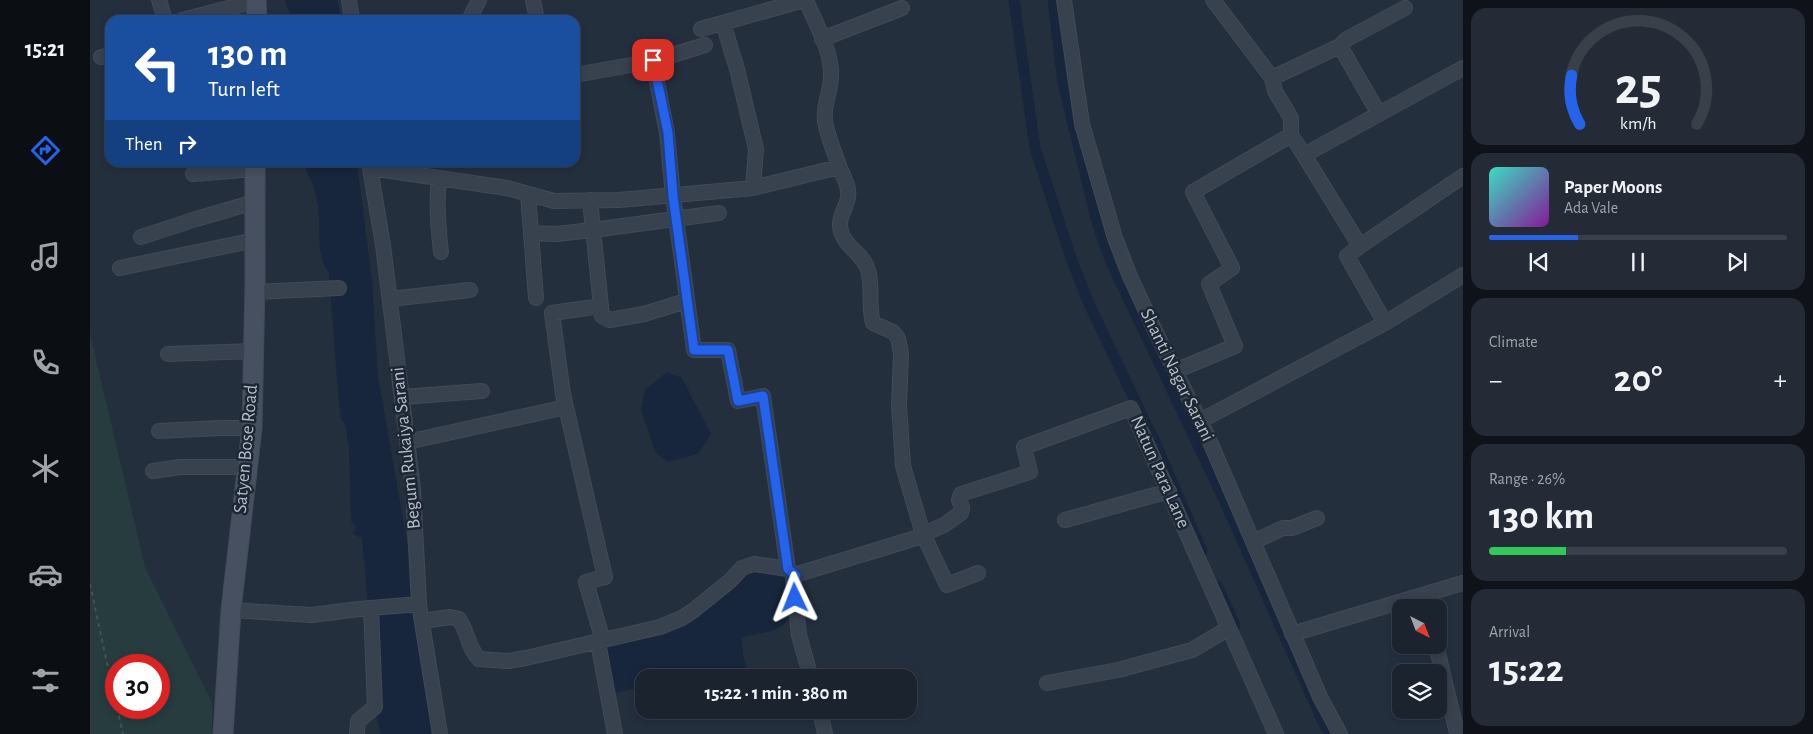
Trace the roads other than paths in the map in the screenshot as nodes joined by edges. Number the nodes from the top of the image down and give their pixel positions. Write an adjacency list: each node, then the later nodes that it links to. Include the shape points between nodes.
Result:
1 (159, 0): 11 (street)
2 (256, 0): 12 (street); 13 (main road)
3 (349, 0): 14 (street)
4 (479, 0): 15 (street)
5 (533, 0): 16 (street)
6 (805, 0): 17 (street); 19 (street)
7 (1064, 0): 62 (street, Shanti Nagar Sarani, via 1082,124 1115,238)
8 (1213, 0): 25 (street)
9 (902, 8): 19 (street)
10 (1405, 8): 21 (street, via 1347,39)
11 (164, 15)
12 (200, 15)
13 (257, 15)
14 (351, 15)
15 (472, 15)
16 (536, 15)
17 (723, 23): 18 (street); 37 (street, via 738,69 756,149)
18 (701, 29)
19 (822, 39): 33 (street, via 831,75 825,107 826,121)
20 (705, 45): 22 (street)
21 (1340, 46): 25 (street); 26 (street)
22 (653, 60): 24 (street); 39 (street, via 668,133)
23 (1463, 68): 26 (street)
24 (580, 74)
25 (1272, 78): 27 (street, via 1275,91 1291,118)
26 (1379, 114): 28 (street)
27 (1291, 135): 28 (street); 62 (street, via 1193,192 1232,268 1209,284 1235,346)
28 (1304, 155): 48 (street)
29 (247, 167): 34 (street)
30 (255, 167): 41 (main road, Satyen Bose Road)
31 (370, 167): 56 (street, Begum Rukaiya Sarani)
32 (381, 167): 36 (street)
33 (839, 167): 37 (street); 75 (street, via 848,196 840,227 846,244 863,260 868,270 873,323 893,332 898,338 903,466)
34 (193, 174)
35 (1463, 176): 48 (street)
36 (439, 178): 38 (street); 49 (street, via 436,200)
37 (753, 188): 39 (street)
38 (528, 194): 40 (street, via 554,200); 45 (street)
39 (673, 196): 40 (street); 43 (street)
40 (590, 200): 44 (street)
41 (255, 202): 46 (street); 47 (main road, Satyen Bose Road)
42 (718, 213): 43 (street)
43 (676, 218): 44 (street); 57 (street)
44 (593, 230): 45 (street); 58 (street)
45 (531, 234): 55 (street)
46 (141, 237)
47 (255, 240): 50 (street); 54 (main road, Satyen Bose Road)
48 (1360, 246): 59 (street, via 1346,256)
49 (441, 252)
50 (120, 268)
51 (1463, 275): 59 (street)
52 (339, 288): 54 (street)
53 (470, 290): 56 (street)
54 (255, 292): 60 (main road, Satyen Bose Road)
55 (536, 298)
56 (390, 299): 64 (street, Begum Rukaiya Sarani)
57 (686, 301): 58 (street, via 610,320 602,316); 77 (street, via 694,350 728,350 738,401 763,396)
58 (601, 306): 88 (street, via 552,313 563,394 605,577 586,582)
59 (1385, 323): 66 (street)
60 (254, 351): 61 (street); 67 (main road, Satyen Bose Road)
61 (168, 354)
62 (1175, 371): 66 (street, Shanti Nagar Sarani)
63 (482, 391): 64 (street)
64 (402, 397): 69 (street, Begum Rukaiya Sarani)
65 (557, 410): 69 (street)
66 (1200, 421): 76 (street, Shanti Nagar Sarani)
67 (252, 428): 68 (street); 70 (main road, Satyen Bose Road)
68 (160, 431)
69 (407, 442): 81 (street, Begum Rukaiya Sarani, via 413,489)
70 (247, 467): 71 (street, via 180,467); 84 (main road, Satyen Bose Road)
71 (153, 471)
72 (1169, 491): 74 (street); 75 (street, Natun Para Lane, via 1131,408 1024,447 1030,472 961,494 961,513); 86 (street, Natun Para Lane)
73 (1317, 518): 76 (street, via 1292,528 1283,528)
74 (1065, 520)
75 (923, 534): 77 (street, via 798,574); 78 (street, via 947,585)
76 (1253, 542): 87 (street, Shanti Nagar Sarani)
77 (792, 572): 88 (street, via 754,564 742,568 682,618 644,632); 90 (street, via 799,635)
78 (978, 573)
79 (1463, 583): 80 (street)
80 (1430, 599)
81 (419, 604): 82 (street); 85 (street, Begum Rukaiya Sarani)
82 (371, 608): 84 (street, via 312,615); 95 (street, via 375,707 358,721)
83 (1392, 609): 87 (street)
84 (231, 610): 94 (main road, Satyen Bose Road)
85 (422, 621): 88 (street, via 459,619 466,629 471,651 479,659 489,661 526,658); 96 (street, Begum Rukaiya Sarani)
86 (1229, 628): 91 (street, via 1192,650 1118,670); 99 (street, Natun Para Lane)
87 (1292, 634): 100 (street, Shanti Nagar Sarani)
88 (600, 642): 97 (street)
89 (1438, 654): 93 (street, via 1456,729)
90 (808, 669)
91 (1047, 683)
92 (822, 719): 98 (street)
93 (1463, 728)
94 (223, 734)
95 (357, 734)
96 (440, 734)
97 (616, 734)
98 (825, 734)
99 (1276, 734)
100 (1340, 734)

